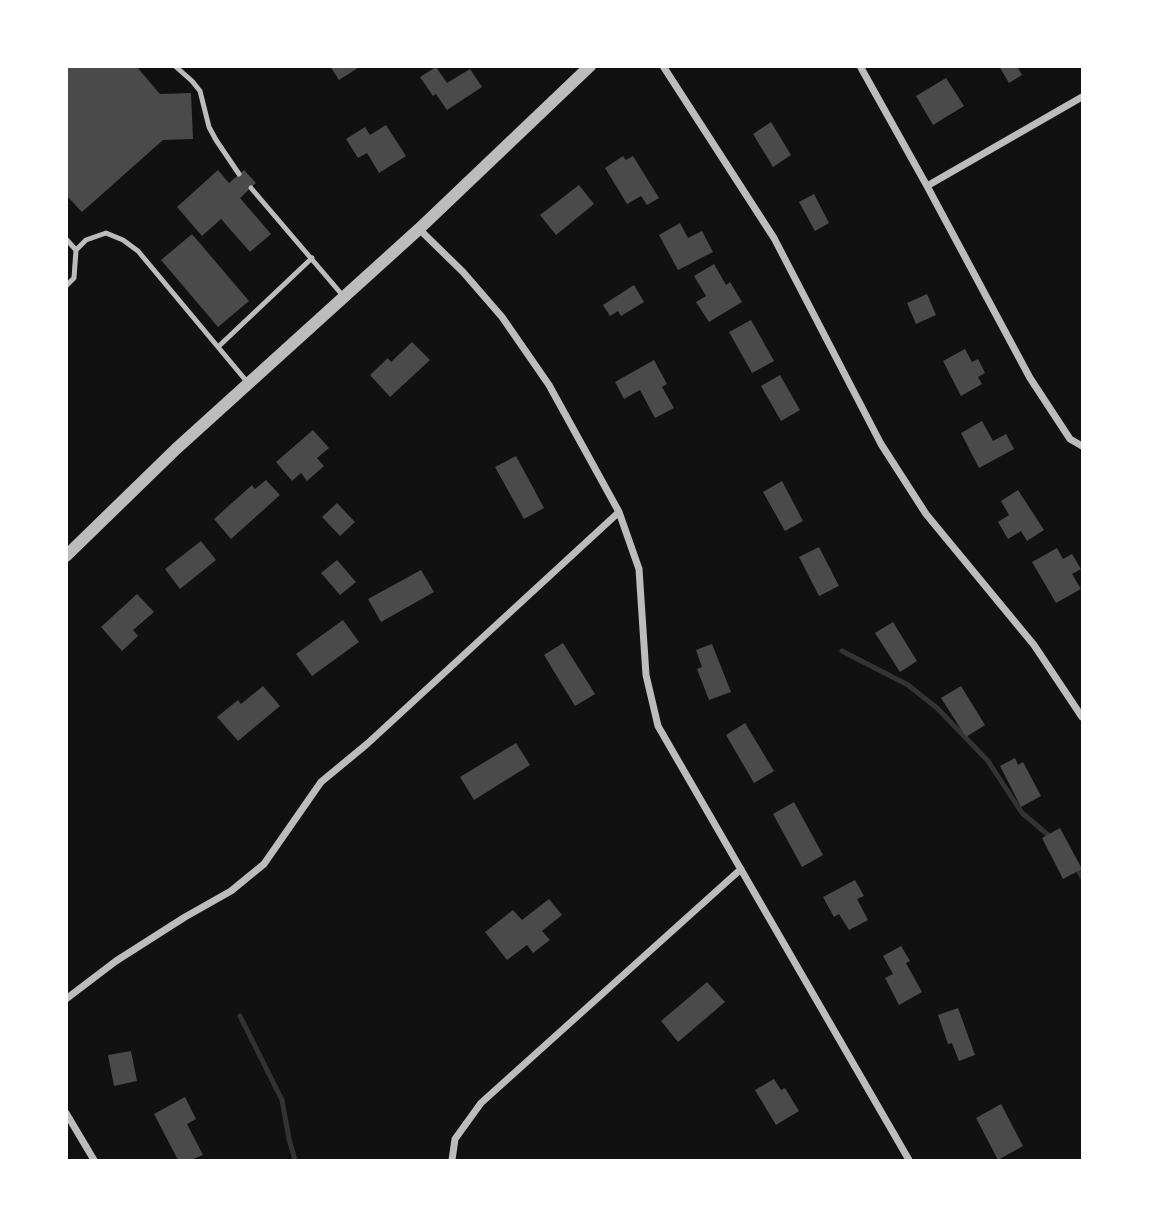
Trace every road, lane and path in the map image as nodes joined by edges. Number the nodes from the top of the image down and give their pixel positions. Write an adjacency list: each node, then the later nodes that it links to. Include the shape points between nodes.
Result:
1 (175, 66): 6 (lane, via 200,92 209,127)
2 (590, 66): 9 (street)
3 (663, 66): 20 (street, via 774,239 881,443 926,514 1034,645)
4 (860, 66): 7 (street)
5 (1083, 97): 7 (street)
6 (239, 174)
7 (927, 186): 17 (street, via 1030,378 1070,439)
8 (251, 188): 12 (lane)
9 (419, 229): 14 (street); 18 (street, via 502,317 549,385)
10 (66, 239): 11 (lane)
11 (76, 250): 13 (lane, via 74,278); 15 (lane, via 86,240 106,233 123,240 138,251)
12 (312, 258): 14 (lane); 15 (lane)
13 (66, 286)
14 (344, 298): 16 (street)
15 (218, 347): 16 (lane)
16 (249, 383): 19 (street)
17 (1083, 446)
18 (619, 512): 21 (street, via 639,569 646,675 658,726); 22 (street, via 321,782 264,864 231,891 116,961)
19 (66, 556)
20 (1083, 716)
21 (741, 869): 25 (street, via 481,1103 455,1139); 26 (street)
22 (66, 999)
23 (66, 1113): 24 (street)
24 (94, 1160)
25 (452, 1160)
26 (909, 1160)

